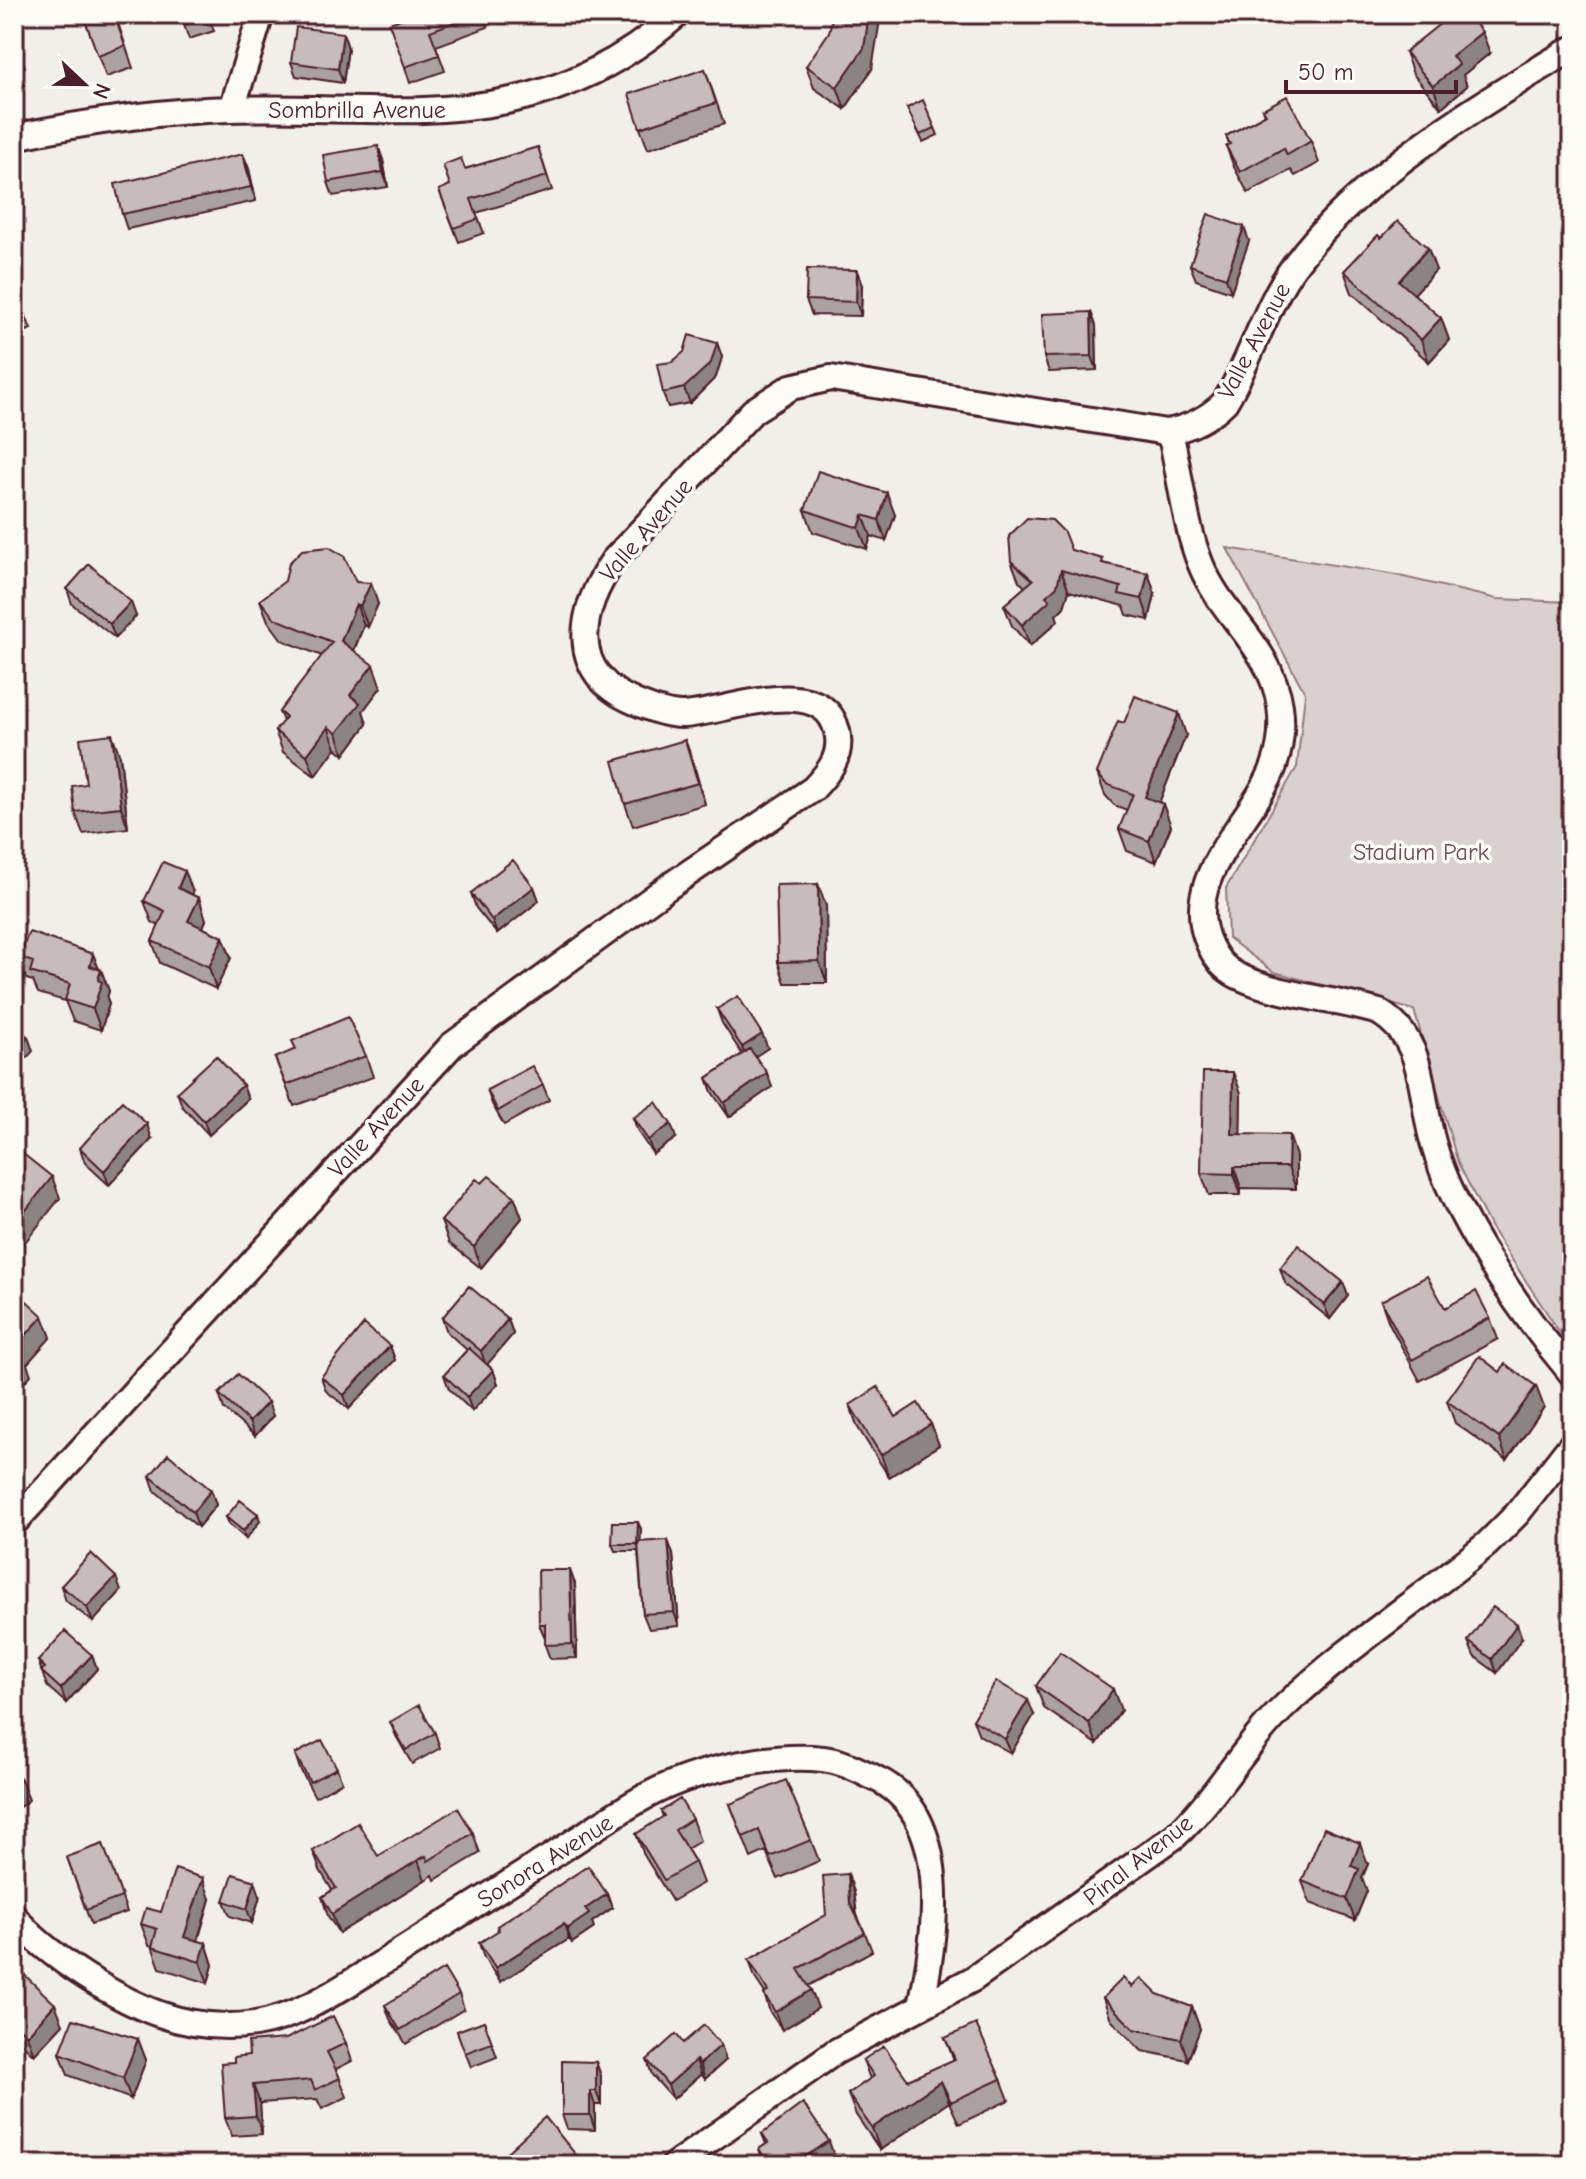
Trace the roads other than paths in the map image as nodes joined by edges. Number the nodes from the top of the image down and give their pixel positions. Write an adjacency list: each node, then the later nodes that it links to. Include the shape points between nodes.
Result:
1 (261, 14): 4 (street)
2 (678, 14): 4 (street, Sombrilla Avenue, via 634,47 553,91 485,107 416,113)
3 (1572, 49): 6 (street, Valle Avenue, via 1487,100 1335,217 1292,269 1225,402 1212,415)
4 (232, 109): 5 (street, Sombrilla Avenue, via 94,121)
5 (14, 137)
6 (1166, 432): 7 (street, via 1201,565 1256,644 1280,705 1282,736 1273,769 1210,874 1201,902 1204,934 1223,968 1239,976 1269,988 1379,1012 1394,1021 1416,1053 1433,1143 1455,1193 1487,1256); 9 (street, Valle Avenue, via 844,379 791,387 753,411 605,573 585,621 589,657 596,674 613,690 653,710 682,715 775,697 811,704 835,722 833,768 813,789 452,1045)
7 (1572, 1374)
8 (1572, 1444): 11 (street, Pinal Avenue, via 1487,1544 1286,1705 1175,1836 973,1979)
9 (14, 1523)
10 (14, 1916): 11 (street, Sonora Avenue, via 46,1949 127,2004 170,2020 256,2024 290,2014 358,1978 657,1791 760,1760 822,1759 885,1782 899,1792 921,1826 931,1859 935,1942)
11 (921, 2005): 12 (street, Pinal Avenue, via 835,2052)
12 (674, 2165)

